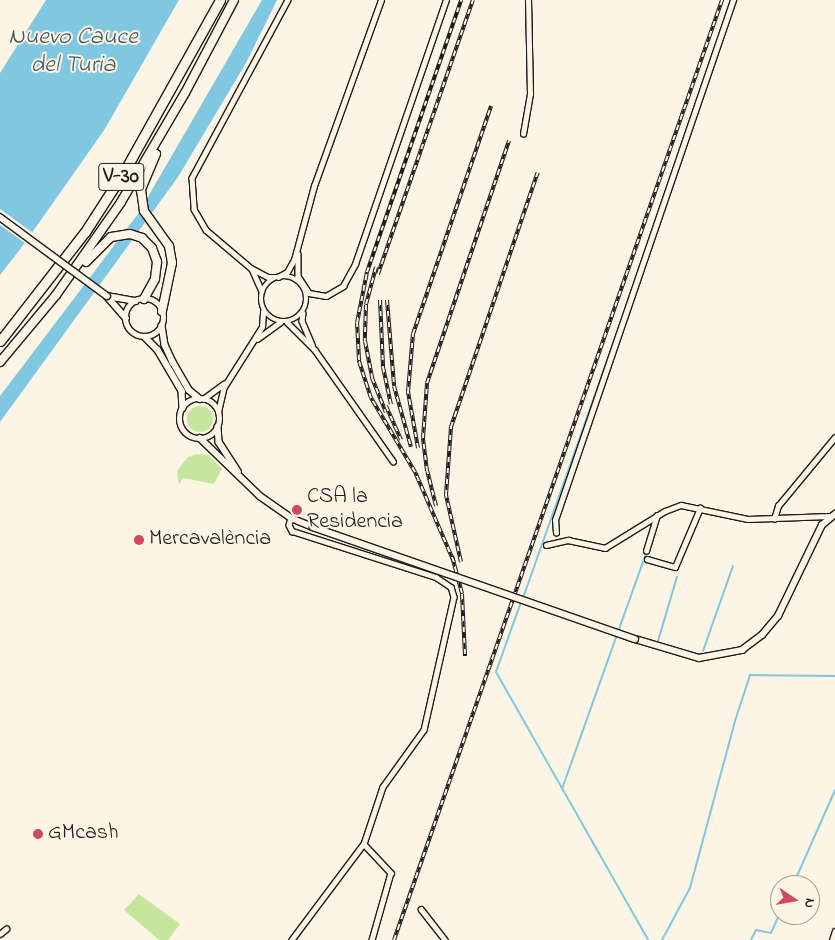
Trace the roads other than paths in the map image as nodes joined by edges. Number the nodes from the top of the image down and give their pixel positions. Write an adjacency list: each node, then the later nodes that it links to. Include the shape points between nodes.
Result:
1 (220, 0): 28 (highway, V-30, via 126,170 85,232)
2 (234, 0): 8 (highway, V-30)
3 (288, 0): 12 (street, via 192,178 191,196 200,220)
4 (381, 0): 11 (street, via 314,186)
5 (446, 0): 14 (street, via 355,264 343,286 334,292 320,296)
6 (528, 0): 9 (street, via 530,94)
7 (734, 0): 45 (street, via 555,520)
8 (185, 93): 15 (highway, V-30, via 121,202); 20 (highway, via 141,190 144,211 169,246 172,263)
9 (523, 134)
10 (0, 217): 16 (street, bridge)
11 (299, 243): 13 (street, via 290,268); 14 (street, via 298,271)
12 (251, 268): 13 (street, via 268,277); 18 (street, via 262,288)
13 (278, 277): 14 (street, via 294,279); 18 (street, via 267,284)
14 (304, 287): 21 (street, via 307,300)
15 (56, 295): 17 (highway, via 66,288 99,246 118,234 142,238 152,248 157,262 155,279); 30 (highway, V-30)
16 (107, 296): 17 (street); 22 (street)
17 (140, 300): 20 (street, via 155,302); 22 (street)
18 (262, 300): 19 (street)
19 (263, 308): 23 (street); 27 (street, via 264,319)
20 (162, 311): 25 (street)
21 (303, 312): 24 (street); 29 (street, via 305,330)
22 (126, 318): 26 (street, via 131,331)
23 (280, 322): 24 (street); 27 (street)
24 (287, 322): 29 (street)
25 (162, 326): 26 (street, via 155,334); 32 (street, via 165,345 173,362 189,390)
26 (145, 337): 33 (street, via 158,350 182,391)
27 (256, 340): 31 (street)
28 (0, 341)
29 (315, 350): 38 (street)
30 (0, 362)
31 (228, 380): 32 (street); 34 (street)
32 (202, 399): 33 (street, via 191,401); 34 (street, via 213,404)
33 (183, 408): 37 (street, via 180,417 183,428 191,436)
34 (218, 412): 35 (street)
35 (218, 427): 37 (street, via 210,435); 39 (street, via 222,447)
36 (835, 437): 44 (street, via 778,506)
37 (200, 438): 39 (street)
38 (393, 461)
39 (248, 485): 43 (street)
40 (700, 508): 42 (street, via 677,506); 44 (street, via 726,516); 48 (street, via 675,567)
41 (832, 515): 43 (street, bridge, via 778,616 762,635 742,650 698,658 634,639); 44 (street)
42 (657, 516): 46 (street, via 605,548 568,540); 47 (street)
43 (291, 518): 49 (street, via 289,525 292,530 436,577 454,592 424,730 382,787)
44 (774, 520)
45 (556, 533)
46 (546, 545)
47 (646, 551)
48 (647, 559)
49 (364, 844): 54 (street); 55 (street, via 391,873)
50 (421, 909): 56 (street)
51 (6, 929): 53 (street)
52 (835, 931): 57 (street)
53 (0, 934)
54 (292, 940)
55 (372, 940)
56 (445, 940)
57 (832, 940)

